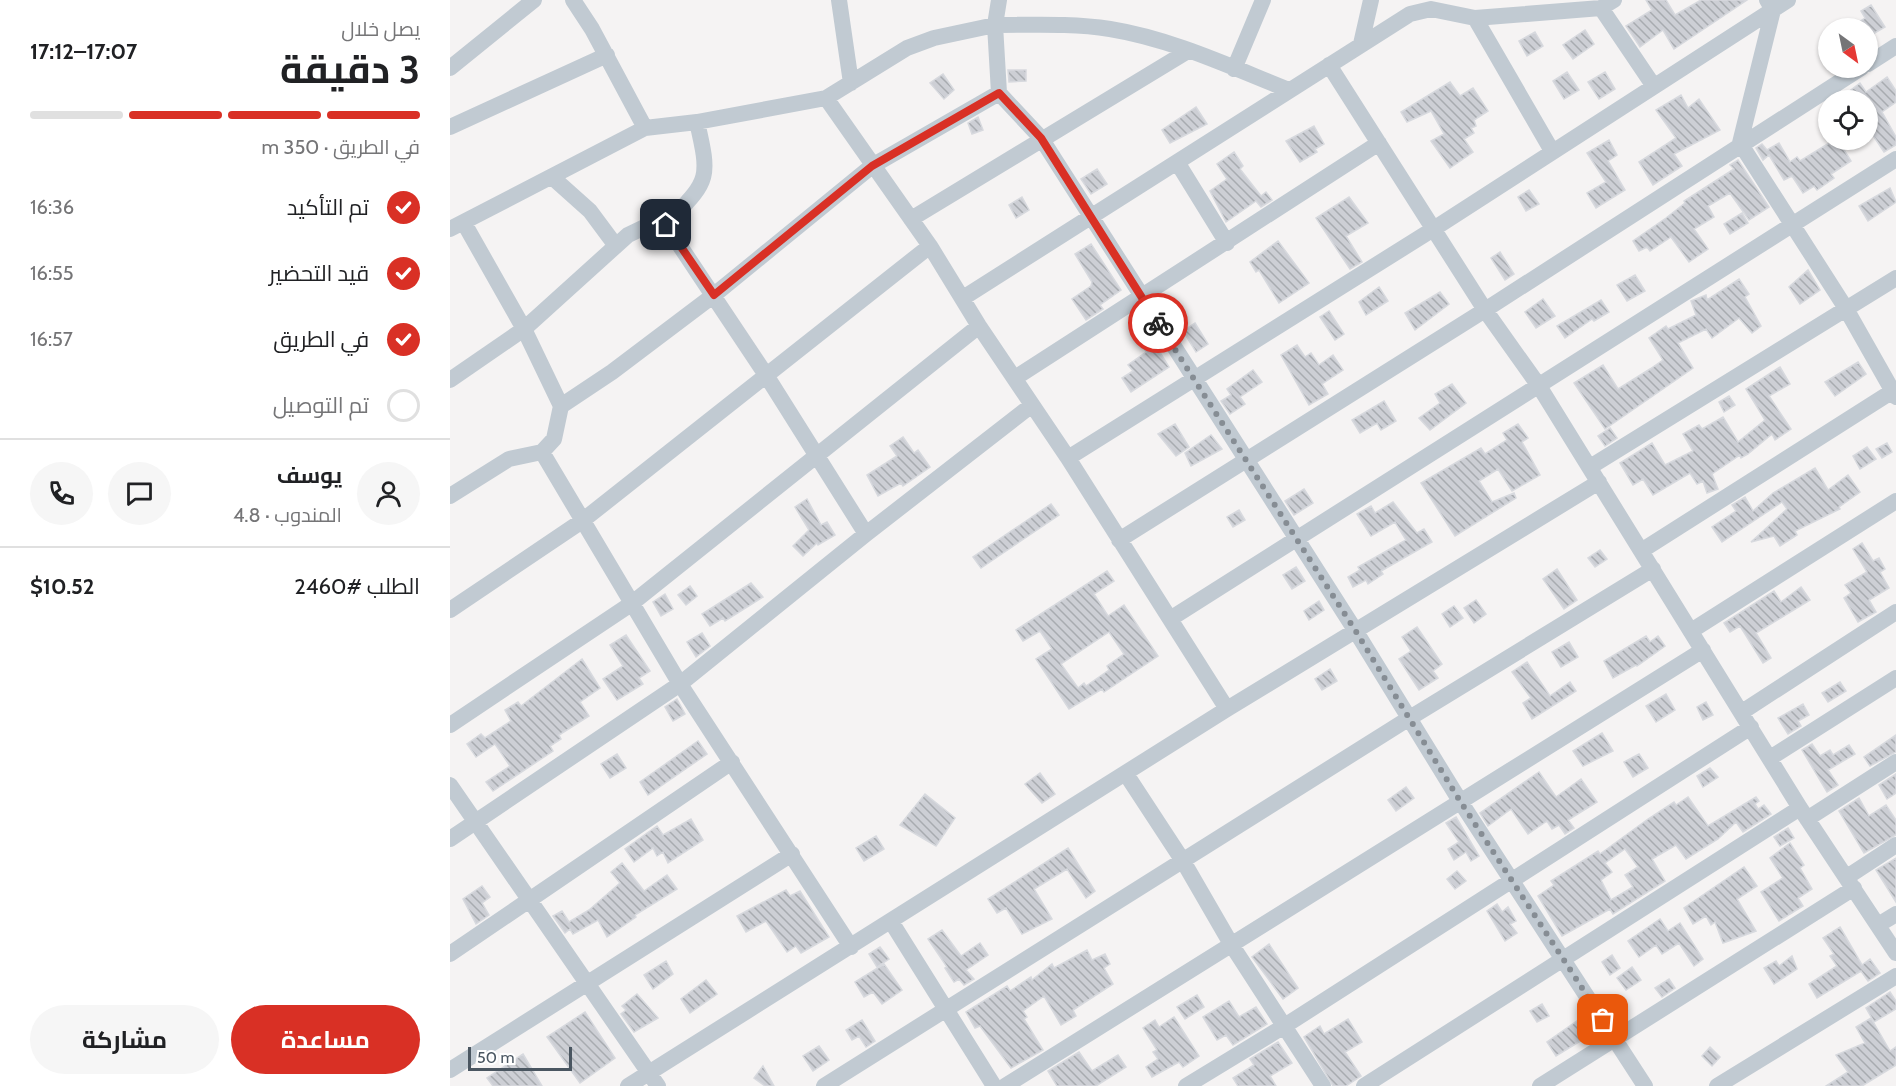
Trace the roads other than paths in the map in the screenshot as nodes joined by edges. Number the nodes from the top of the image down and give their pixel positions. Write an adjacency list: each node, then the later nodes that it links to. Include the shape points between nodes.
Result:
1 (534, 0): 18 (street)
2 (573, 0): 15 (street)
3 (838, 0): 21 (street)
4 (1263, 0): 19 (street)
5 (1371, 0): 12 (street)
6 (1788, 0): 9 (street)
7 (1000, 1): 11 (street)
8 (1608, 4): 10 (street); 22 (street)
9 (1770, 5): 22 (street); 31 (street)
10 (1475, 18): 12 (street, via 1431,9 1410,14); 32 (street)
11 (996, 25): 14 (street, via 1113,30); 21 (street, via 907,48); 24 (street)
12 (1361, 44): 17 (street)
13 (1896, 46): 16 (street)
14 (1188, 51): 19 (street); 29 (street)
15 (607, 55): 27 (street); 28 (street)
16 (1878, 58)
17 (1329, 65): 23 (street); 30 (street)
18 (450, 68)
19 (1234, 69): 23 (street)
20 (1845, 78): 31 (street)
21 (851, 83): 25 (street)
22 (1653, 86): 32 (street)
23 (1289, 90): 34 (street)
24 (999, 93): 29 (street); 35 (street)
25 (826, 99): 26 (street); 35 (street)
26 (697, 122): 28 (street); 39 (street, via 706,175)
27 (450, 127)
28 (645, 128): 36 (street)
29 (1041, 138): 37 (street); 38 (street)
30 (1379, 143): 42 (street); 43 (street)
31 (1740, 143): 40 (street); 53 (street)
32 (1552, 151): 42 (street)
33 (1896, 159): 40 (street)
34 (1177, 162): 37 (street); 43 (street)
35 (872, 166): 38 (street); 48 (street)
36 (552, 177): 41 (street); 44 (street, via 590,211)
37 (1090, 218): 50 (street); 51 (street)
38 (911, 219): 45 (street)
39 (666, 225): 44 (street, via 651,224 638,229); 48 (street)
40 (1791, 225): 52 (street); 60 (street)
41 (457, 226): 55 (street)
42 (1435, 228): 53 (street); 59 (street)
43 (1227, 243): 51 (street)
44 (616, 246): 55 (street)
45 (930, 246): 50 (street); 56 (street)
46 (1896, 278): 47 (street)
47 (1876, 290): 49 (street); 52 (street)
48 (714, 295): 56 (street); 63 (street)
49 (1896, 296)
50 (963, 298): 54 (street)
51 (1142, 298): 57 (street); 59 (street)
52 (1845, 307): 61 (street); 68 (street)
53 (1485, 310): 60 (street); 67 (street)
54 (979, 326): 57 (street); 65 (street)
55 (524, 329): 58 (street); 63 (street)
56 (766, 375): 65 (street); 72 (street)
57 (1015, 378): 62 (street)
58 (450, 380)
59 (1193, 380): 66 (street); 67 (street)
60 (1539, 387): 68 (street); 74 (street)
61 (1895, 392): 76 (street)
62 (1032, 405): 66 (street); 73 (street)
63 (561, 406): 64 (street, via 554,438)
64 (542, 452): 70 (street, via 509,459); 72 (street)
65 (818, 457): 73 (street); 78 (street)
66 (1068, 458): 75 (street)
67 (1244, 459): 74 (street); 75 (street)
68 (1590, 467): 69 (street)
69 (1599, 482): 76 (street); 82 (street)
70 (450, 496)
71 (1896, 501): 83 (street)
72 (582, 521): 78 (street); 79 (street)
73 (866, 534): 86 (street)
74 (1296, 539): 81 (street); 82 (street)
75 (1119, 540): 81 (street)
76 (1641, 551): 77 (street)
77 (1653, 569): 83 (street); 89 (street)
78 (631, 604): 86 (street); 90 (street)
79 (450, 610)
80 (1896, 612): 88 (street)
81 (1170, 619): 87 (street)
82 (1355, 630): 87 (street); 89 (street)
83 (1691, 631): 84 (street)
84 (1703, 650): 88 (street); 97 (street)
85 (1896, 678): 92 (street)
86 (681, 684): 93 (street); 99 (street)
87 (1227, 709): 95 (street)
88 (1742, 712): 91 (street)
89 (1408, 718): 97 (street); 103 (street)
90 (450, 725)
91 (1751, 727): 92 (street); 104 (street)
92 (1770, 758): 98 (street)
93 (732, 762): 102 (street); 106 (street)
94 (1896, 762): 98 (street)
95 (1126, 774): 103 (street); 108 (street)
96 (450, 785): 99 (street)
97 (1460, 801): 104 (street); 110 (street)
98 (1804, 813): 105 (street); 114 (street)
99 (475, 823): 100 (street); 106 (street)
100 (450, 839)
101 (1896, 845): 105 (street)
102 (792, 854): 111 (street); 116 (street)
103 (1183, 861): 110 (street); 117 (street)
104 (1511, 880): 114 (street); 118 (street)
105 (1850, 882): 109 (street); 119 (street)
106 (529, 902): 113 (street); 116 (street)
107 (1896, 914): 109 (street)
108 (891, 922): 111 (street); 117 (street)
109 (1878, 925): 112 (street)
110 (1230, 944): 118 (street); 125 (street)
111 (851, 947): 121 (street)
112 (1896, 953)
113 (450, 954)
114 (1565, 960): 119 (street); 128 (street)
115 (1896, 976): 131 (street)
116 (585, 983): 120 (street); 121 (street)
117 (947, 1010): 123 (street); 124 (street)
118 (1286, 1025): 126 (street); 127 (street)
119 (1616, 1040): 129 (street); 130 (street)
120 (450, 1070)
121 (653, 1079): 122 (street)
122 (628, 1086)
123 (824, 1086)
124 (994, 1086)
125 (1005, 1086)
126 (1186, 1086)
127 (1323, 1086)
128 (1364, 1086)
129 (1540, 1086)
130 (1645, 1086)
131 (1717, 1086)

